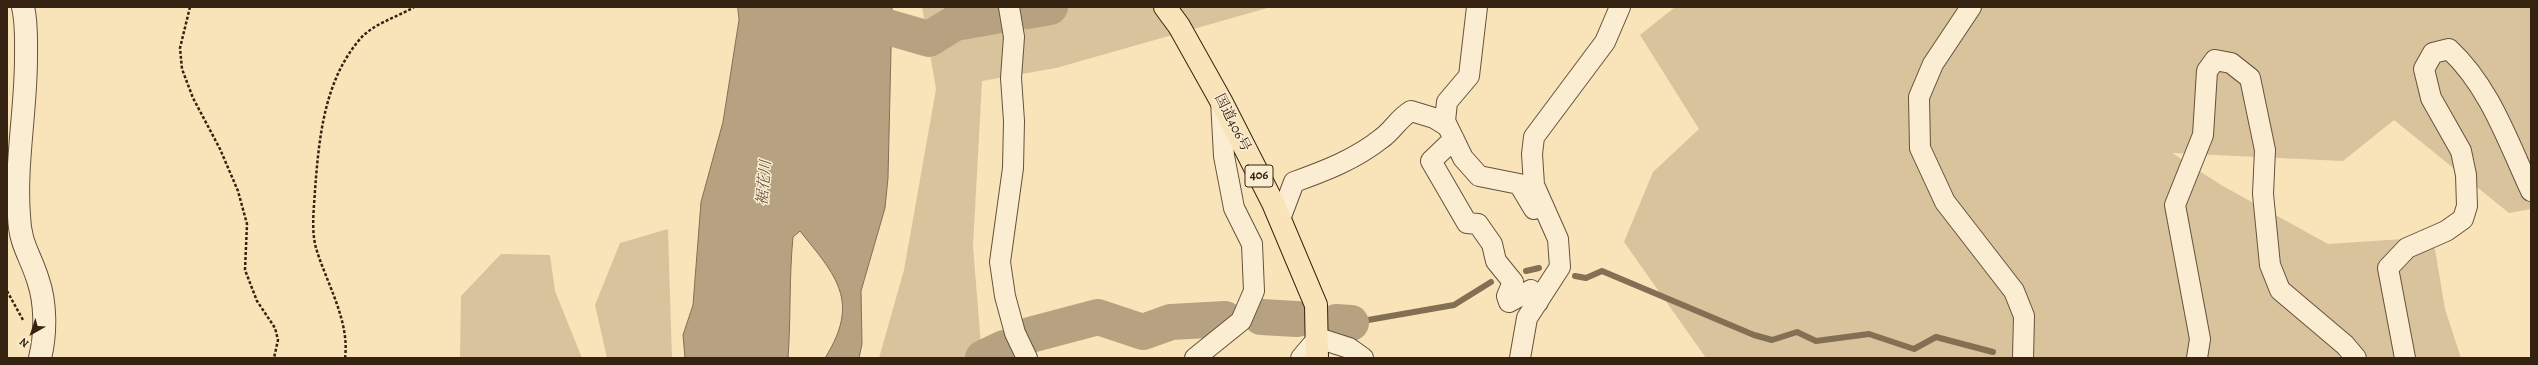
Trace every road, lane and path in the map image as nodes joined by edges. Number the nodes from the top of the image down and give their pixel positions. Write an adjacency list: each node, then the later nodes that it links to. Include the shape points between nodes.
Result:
1 (23, 7): 16 (street, via 26,85 18,215 21,240 39,281 45,327)
2 (190, 7): 17 (path, via 180,48 182,69 193,98 220,149 238,191 247,224 246,270 257,301 275,328 278,340)
3 (414, 7): 18 (path, via 378,24 360,39 339,71 326,106 318,158 313,226 316,246 340,316)
4 (1010, 7): 19 (street, via 1014,37 1011,78 1013,160 1000,262 1005,296 1015,333)
5 (1165, 7): 9 (highway, 国道406号 / 406, via 1179,26)
6 (1478, 7): 10 (street, via 1469,76 1448,102 1444,121)
7 (1620, 7): 13 (street, via 1605,42 1534,137 1534,185)
8 (1971, 7): 24 (street, via 1933,64 1918,97 1920,148 1945,202 2014,291 2024,316)
9 (1221, 101): 12 (highway, 国道406号 / 406); 20 (street, via 1224,156 1234,208 1252,244 1254,291 1241,321)
10 (1450, 133): 12 (street, via 1434,118 1411,111 1401,117 1383,138 1338,166 1294,182); 13 (street, via 1463,158 1479,176 1519,184 1535,211); 14 (street, via 1431,161 1467,223 1478,224 1492,244 1496,260 1512,282 1507,296 1508,302 1531,290)
11 (2531, 191): 27 (street, via 2500,121 2464,63 2449,49 2432,53 2424,69 2431,98 2461,151 2466,174 2467,206 2463,219 2446,231 2407,248 2388,268)
12 (1280, 219): 15 (highway, 国道406号 / 406, via 1316,305)
13 (1550, 220): 14 (street, via 1558,239 1560,267)
14 (1538, 302): 23 (street, via 1527,318)
15 (1317, 348): 21 (street); 22 (street, via 1349,348)
16 (40, 358)
17 (274, 358)
18 (345, 358)
19 (1027, 358)
20 (1195, 358)
21 (1301, 358)
22 (1363, 358)
23 (1520, 358)
24 (2023, 358)
25 (2197, 358): 26 (street, via 2200,339 2175,205 2204,135 2206,71 2215,60 2232,63 2250,78 2265,150 2264,194 2270,265 2280,290 2345,345)
26 (2356, 358)
27 (2405, 358)

